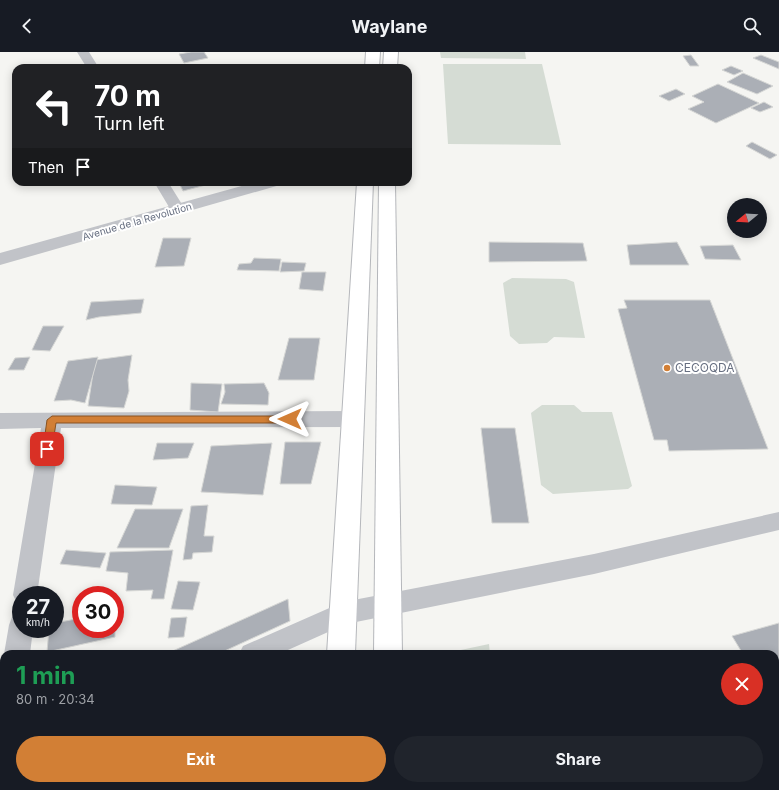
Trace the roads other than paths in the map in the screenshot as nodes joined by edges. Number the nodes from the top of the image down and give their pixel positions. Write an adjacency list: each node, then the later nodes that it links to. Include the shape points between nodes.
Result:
1 (83, 52): 4 (street)
2 (373, 52): 5 (main road)
3 (391, 52): 6 (main road)
4 (90, 64)
5 (372, 64)
6 (390, 64)
7 (163, 186): 11 (street)
8 (260, 186): 11 (street, Avenue de la Revolution)
9 (365, 186): 13 (main road)
10 (387, 186): 18 (main road)
11 (177, 209): 12 (street, Avenue de la Revolution)
12 (0, 259)
13 (353, 419): 14 (street); 19 (main road)
14 (52, 420): 15 (street); 17 (street)
15 (0, 421)
16 (779, 521): 18 (street, via 594,564)
17 (27, 586)
18 (388, 603): 19 (street); 24 (main road)
19 (343, 613): 22 (street); 23 (main road)
20 (19, 638): 21 (street)
21 (18, 650)
22 (261, 650)
23 (341, 650)
24 (388, 650)

